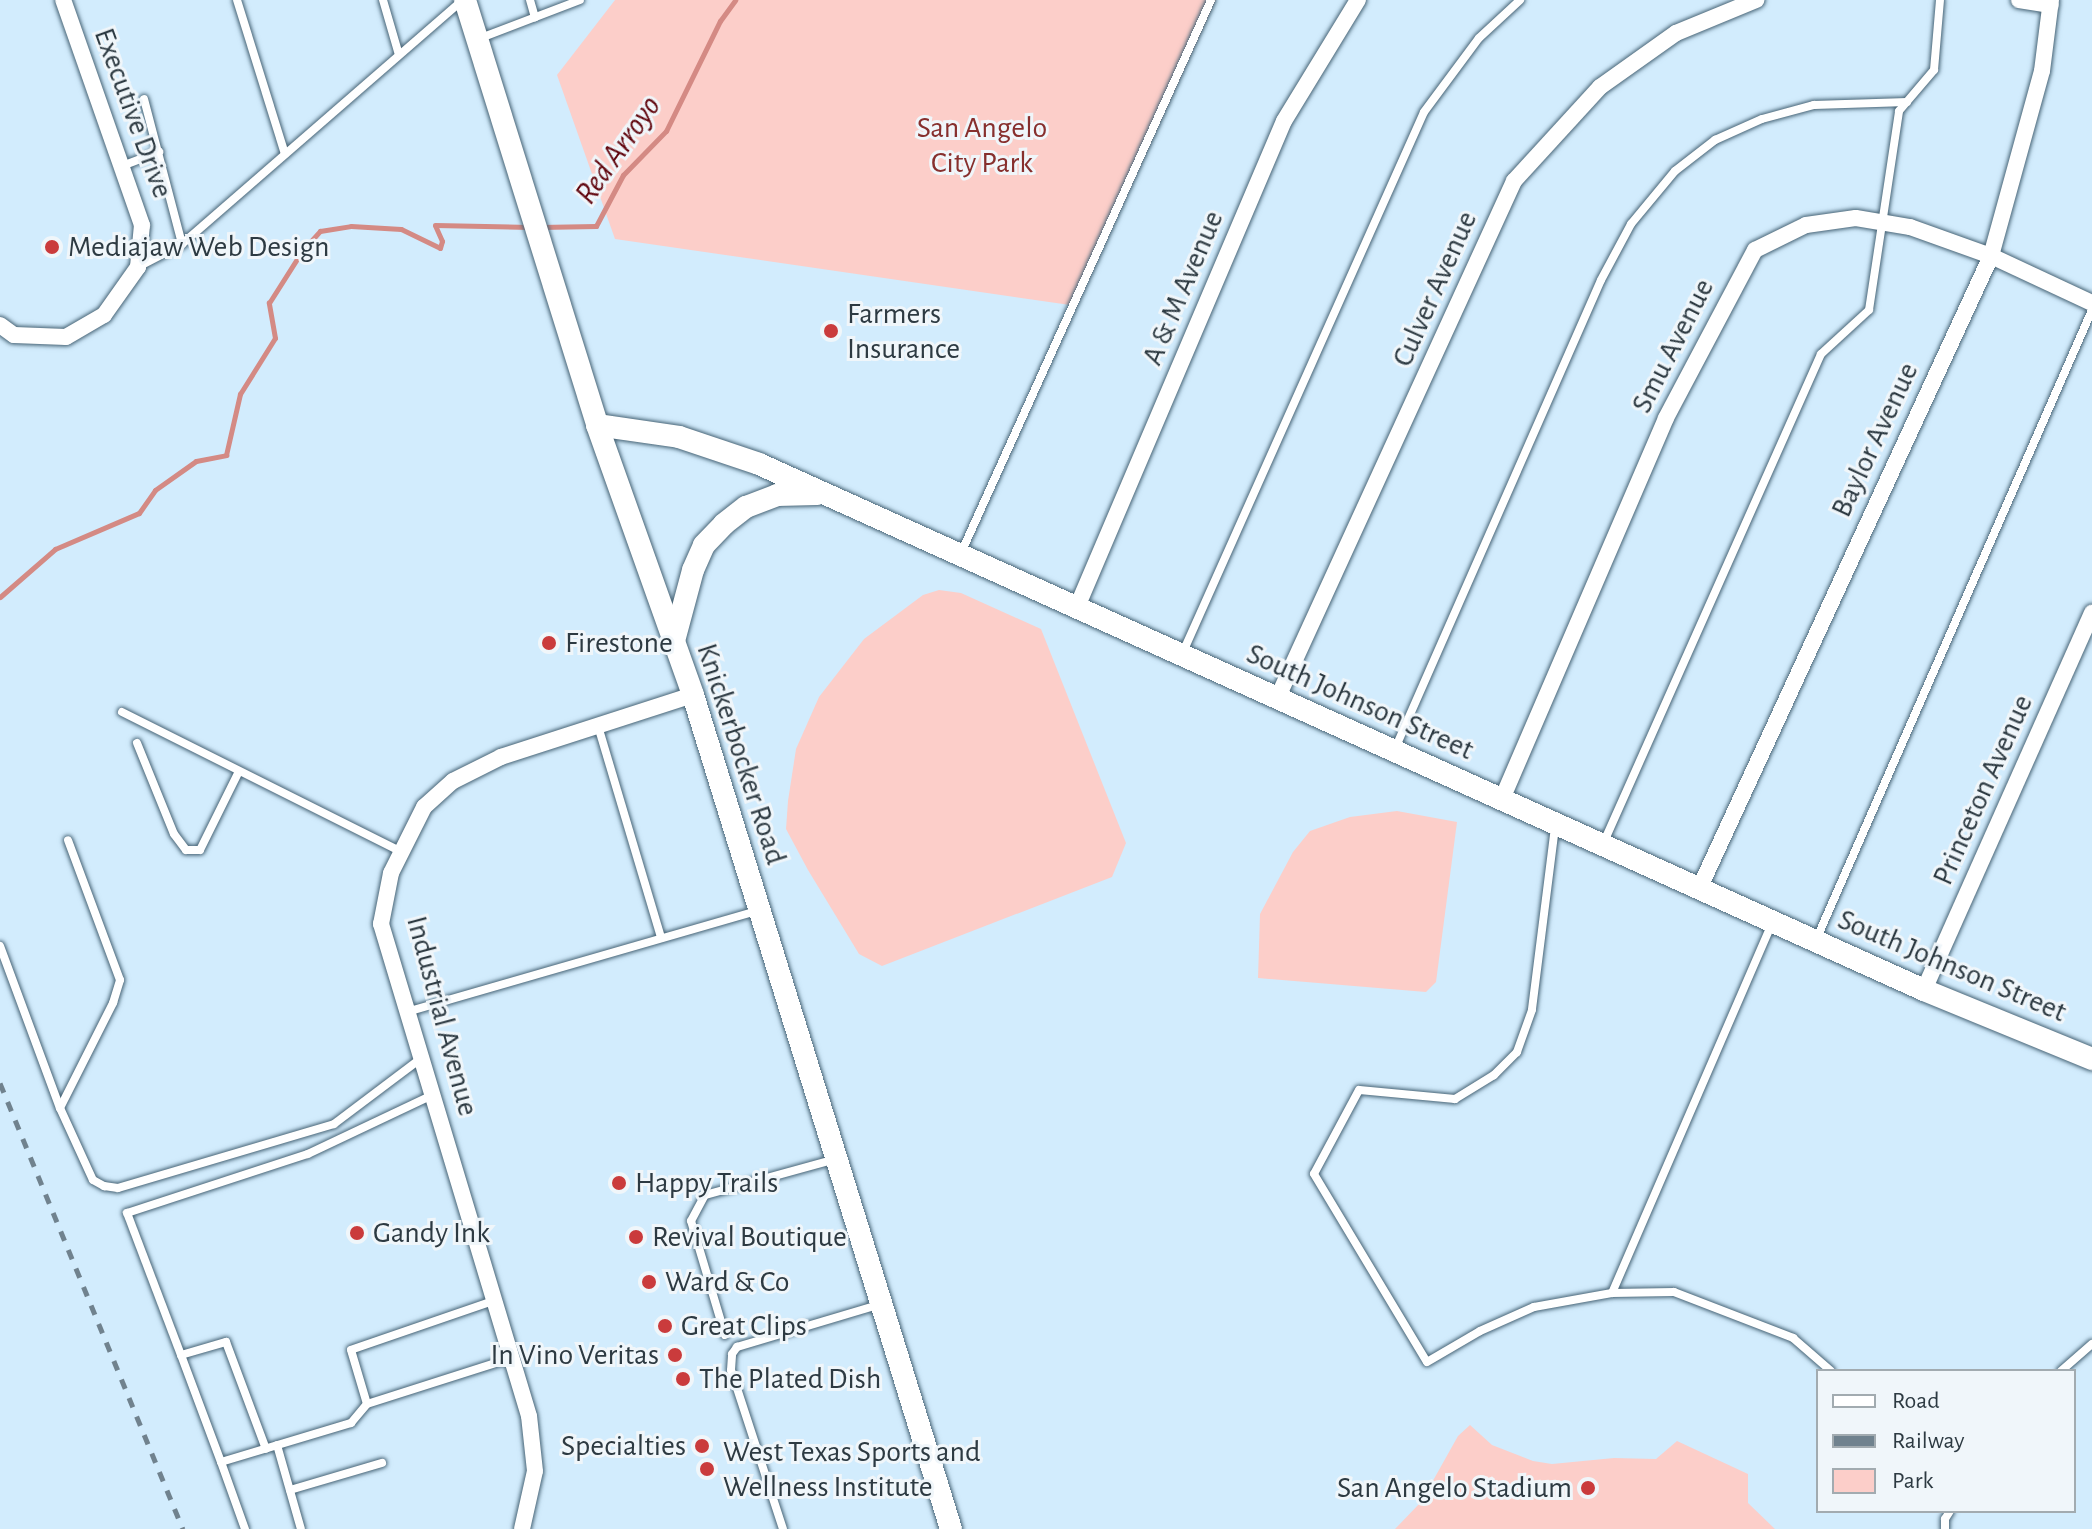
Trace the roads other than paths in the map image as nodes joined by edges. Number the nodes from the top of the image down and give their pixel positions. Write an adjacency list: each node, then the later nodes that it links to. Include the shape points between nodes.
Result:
1 (63, 0): 21 (street, Executive Drive)
2 (237, 0): 20 (lane)
3 (383, 0): 16 (lane)
4 (464, 0): 15 (main road, Knickerbocker Road); 16 (lane)
5 (530, 0): 14 (lane)
6 (580, 0): 14 (lane)
7 (1211, 0): 31 (lane)
8 (1358, 0): 32 (street, A & M Avenue, via 1284,121)
9 (1520, 0): 35 (lane, via 1479,38 1424,112)
10 (1756, 0): 37 (street, Culver Avenue, via 1676,33 1600,87 1514,181)
11 (1940, 0): 18 (lane, via 1934,70)
12 (2019, 0): 13 (street)
13 (2051, 2): 24 (street, Baylor Avenue, via 2042,71)
14 (535, 17): 15 (lane)
15 (477, 40): 29 (main road, Knickerbocker Road)
16 (399, 55): 20 (lane)
17 (144, 99): 19 (lane)
18 (1907, 102): 22 (lane, via 1899,111); 41 (lane, via 1814,105 1762,119 1715,140 1675,171 1631,224 1595,294)
19 (159, 152): 21 (lane); 23 (lane)
20 (285, 154): 23 (lane)
21 (122, 166): 25 (street, Executive Drive, via 142,225)
22 (1882, 222): 24 (street, Smu Avenue); 43 (street, Smu Avenue, via 1856,218 1806,225 1755,250 1666,418); 46 (lane, via 1869,310 1821,354)
23 (182, 244): 25 (lane)
24 (1991, 256): 26 (street, Smu Avenue); 48 (street, Baylor Avenue)
25 (138, 267): 28 (street, Executive Drive, via 104,315 66,337 14,335)
26 (2092, 303)
27 (2092, 310): 52 (lane)
28 (0, 325)
29 (597, 425): 30 (main road, South Johnson Street, via 679,437 759,464); 34 (main road, Knickerbocker Road)
30 (824, 494): 31 (main road, South Johnson Street); 34 (main road, via 777,495 746,507 724,524 704,545 693,570)
31 (961, 555): 32 (main road, South Johnson Street)
32 (1077, 607): 35 (main road, South Johnson Street)
33 (2092, 613): 54 (street, Princeton Avenue)
34 (674, 641): 36 (main road, Knickerbocker Road)
35 (1181, 655): 37 (main road, South Johnson Street)
36 (693, 695): 39 (street, Industrial Avenue); 49 (main road, Knickerbocker Road)
37 (1277, 699): 41 (main road, South Johnson Street)
38 (122, 712): 42 (lane)
39 (598, 726): 47 (street, Industrial Avenue, via 501,757 453,781 424,807); 51 (lane)
40 (137, 743): 42 (lane, via 174,834 186,850 200,850)
41 (1394, 751): 43 (main road, South Johnson Street)
42 (238, 773): 47 (lane)
43 (1502, 799): 44 (main road, South Johnson Street)
44 (1555, 823): 46 (main road, South Johnson Street); 61 (lane, via 1532,1010 1517,1052 1494,1075 1455,1099 1359,1090 1314,1174 1427,1362 1534,1307)
45 (68, 840): 59 (lane, via 120,980)
46 (1603, 844): 48 (main road, South Johnson Street)
47 (401, 852): 55 (street, Industrial Avenue, via 391,873 381,924)
48 (1700, 887): 50 (main road, South Johnson Street)
49 (760, 910): 51 (lane); 60 (main road, Knickerbocker Road)
50 (1773, 921): 52 (main road, South Johnson Street); 61 (lane)
51 (661, 938): 55 (lane)
52 (1816, 940): 54 (main road, South Johnson Street)
53 (0, 946): 59 (lane)
54 (1924, 990): 57 (main road, South Johnson Street)
55 (410, 1011): 56 (street, Industrial Avenue)
56 (424, 1057): 58 (street, Industrial Avenue); 59 (lane, via 334,1124 118,1188 93,1180)
57 (2092, 1059)
58 (434, 1094): 62 (street, Industrial Avenue); 66 (lane, via 308,1154 127,1213)
59 (60, 1108)
60 (837, 1158): 63 (main road, Knickerbocker Road); 64 (lane, via 705,1195 691,1221)
61 (1612, 1293): 68 (lane, via 1674,1292 1793,1338)
62 (493, 1301): 67 (street, Industrial Avenue); 70 (lane, via 351,1350)
63 (882, 1304): 79 (lane, via 737,1347 732,1354 731,1370); 80 (main road, Knickerbocker Road)
64 (725, 1335)
65 (2092, 1344): 69 (lane)
66 (181, 1355): 72 (lane, via 226,1342); 73 (lane)
67 (511, 1358): 70 (lane); 78 (street, Industrial Avenue, via 529,1416 535,1471)
68 (1829, 1369)
69 (2063, 1369)
70 (367, 1404): 71 (lane, via 351,1423)
71 (277, 1445): 72 (lane); 75 (lane)
72 (266, 1449): 73 (lane)
73 (221, 1462): 76 (lane)
74 (382, 1463): 75 (lane)
75 (290, 1490): 77 (lane)
76 (245, 1529)
77 (301, 1529)
78 (522, 1529)
79 (783, 1529)
80 (951, 1529)

